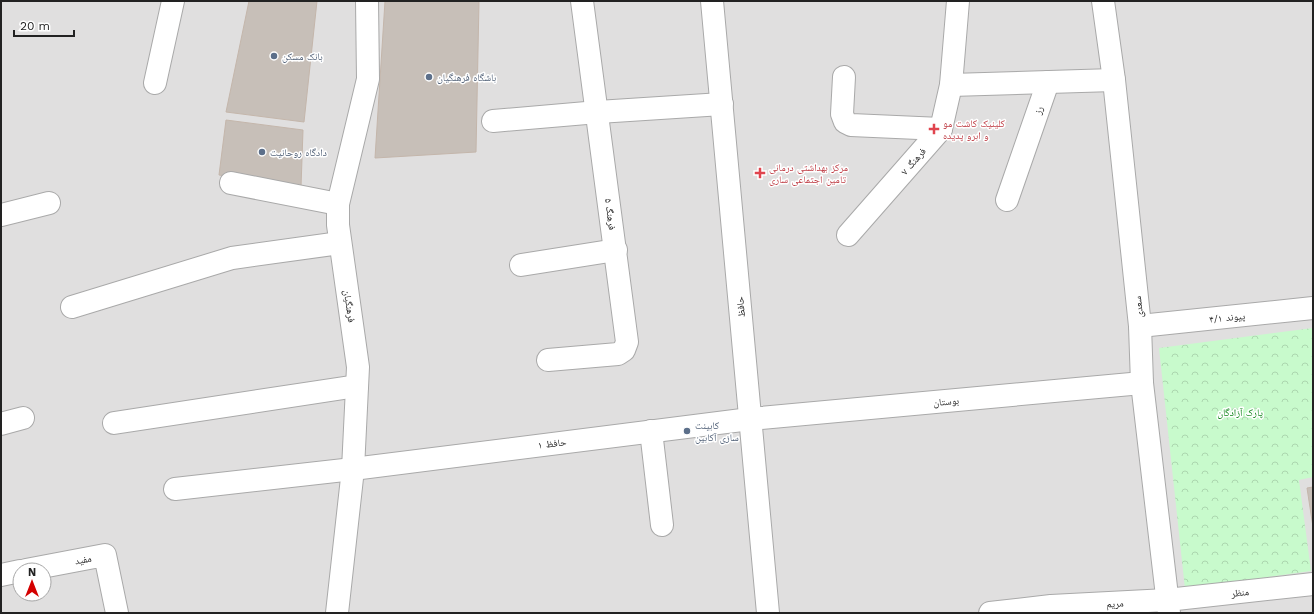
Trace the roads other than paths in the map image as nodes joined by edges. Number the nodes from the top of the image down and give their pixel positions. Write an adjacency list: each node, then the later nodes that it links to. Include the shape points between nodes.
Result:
1 (173, 1): 10 (street)
2 (367, 1): 19 (street, فرهنگیان, via 368,78)
3 (582, 1): 13 (street, فرهنگ ۵)
4 (712, 1): 12 (street, حافظ)
5 (958, 1): 11 (street, فرهنگ ۷)
6 (1103, 1): 8 (street, سعدی)
7 (844, 76): 15 (street, via 844,122 851,125)
8 (1114, 80): 9 (street); 27 (street, سعدی)
9 (1048, 82): 11 (street); 17 (street, رز)
10 (155, 83)
11 (951, 85): 15 (street, فرهنگ ۷)
12 (722, 104): 13 (street); 32 (street, حافظ)
13 (598, 112): 14 (street); 23 (street, فرهنگ ۵)
14 (494, 121)
15 (941, 129): 21 (street, فرهنگ ۷)
16 (231, 183): 19 (street)
17 (1007, 200)
18 (49, 203): 20 (street)
19 (338, 204): 22 (street, فرهنگیان)
20 (1, 215)
21 (848, 235)
22 (340, 243): 25 (street, via 232,258); 30 (street, فرهنگیان, via 358,367)
23 (616, 250): 24 (street); 28 (street, فرهنگ ۵, via 627,342 624,350 618,354)
24 (521, 265)
25 (72, 307)
26 (1313, 308): 27 (street, پیوند ۴/۱)
27 (1140, 326): 29 (street, سعدی)
28 (548, 360)
29 (1142, 383): 32 (street, بوستان); 43 (street, سعدی)
30 (357, 386): 33 (street); 36 (street, فرهنگیان)
31 (23, 418): 34 (street)
32 (750, 419): 35 (street, حافظ ۱); 46 (street, حافظ)
33 (114, 423)
34 (1, 424)
35 (651, 431): 36 (street, حافظ ۱); 38 (street)
36 (353, 469): 37 (street, حافظ ۱); 45 (street, فرهنگیان)
37 (175, 489)
38 (662, 525)
39 (52, 565): 44 (street, مفید, via 105,555)
40 (12, 573): 41 (street)
41 (1, 575)
42 (1313, 584): 43 (street, منظر)
43 (1168, 607): 47 (street, مریم, via 1051,606)
44 (116, 613)
45 (337, 613)
46 (768, 613)
47 (990, 613)

